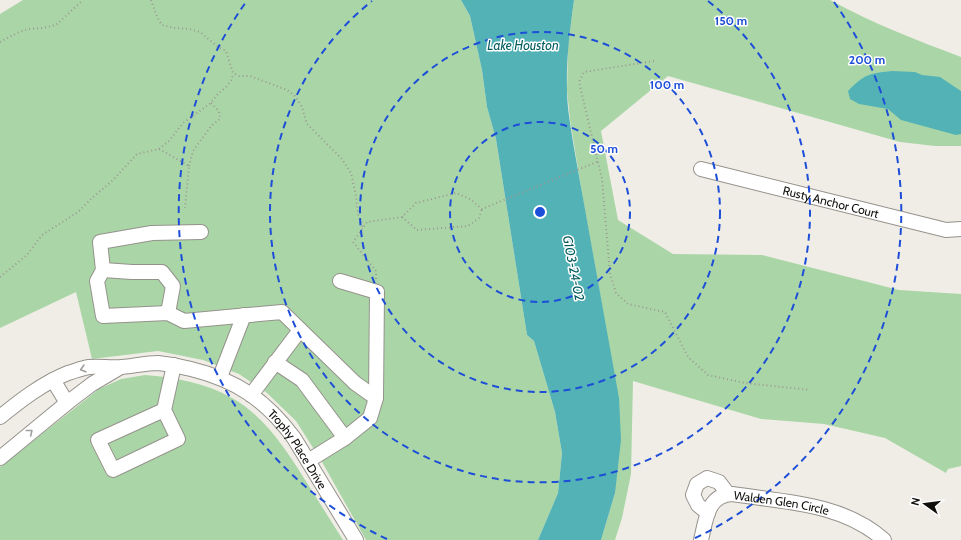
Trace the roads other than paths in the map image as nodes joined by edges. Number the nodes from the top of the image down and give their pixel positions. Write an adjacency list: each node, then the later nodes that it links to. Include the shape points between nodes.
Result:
1 (701, 169): 2 (street, Rusty Anchor Court, via 946,230)
2 (961, 229)
3 (201, 232): 4 (street, via 152,233 100,242)
4 (103, 270): 6 (street, via 162,272 173,286); 6 (street, via 97,281 103,316)
5 (340, 281): 15 (street, via 377,292)
6 (168, 313): 7 (street, via 184,321)
7 (244, 315): 8 (street, via 282,312); 12 (street)
8 (300, 330): 9 (street); 15 (street, via 355,383)
9 (276, 362): 14 (street); 19 (street, via 302,380)
10 (174, 365): 11 (street, Trophy Place Drive, via 159,363); 12 (street, Trophy Place Drive); 17 (street)
11 (121, 367): 13 (street, Trophy Place Drive, one-way to 13, via 88,367); 16 (street)
12 (220, 377): 14 (street, Trophy Place Drive)
13 (53, 380): 16 (street); 18 (street, Trophy Place Drive, via 27,396)
14 (251, 395): 21 (street, Trophy Place Drive, via 283,423)
15 (376, 398): 19 (street, via 370,418)
16 (67, 403): 20 (street, one-way to 16)
17 (164, 410): 17 (street, via 98,440 113,470 178,439)
18 (0, 418)
19 (345, 438): 21 (street)
20 (0, 458)
21 (308, 461): 24 (street, Trophy Place Drive)
22 (728, 494): 23 (street, Walden Glen Circle, via 713,502); 23 (street, via 719,482 707,478 697,484 693,495 698,506); 26 (street, Walden Glen Circle, via 829,510 861,523)
23 (708, 513): 25 (street, Walden Glen Circle)
24 (356, 540)
25 (701, 540)
26 (884, 540)

